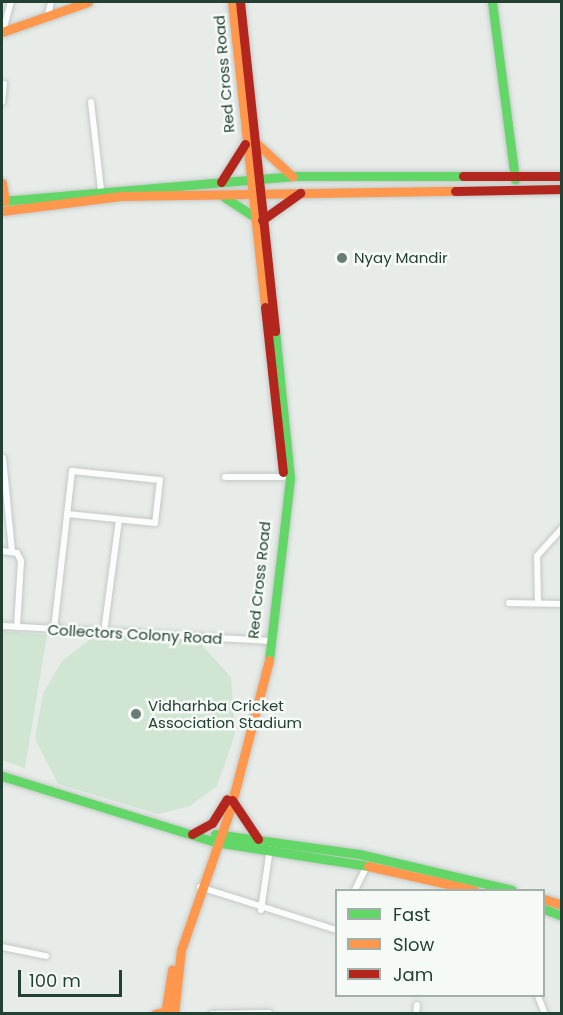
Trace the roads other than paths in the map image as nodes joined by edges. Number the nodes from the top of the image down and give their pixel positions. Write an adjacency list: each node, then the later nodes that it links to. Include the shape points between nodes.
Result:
1 (11, 2): 8 (street)
2 (51, 2): 7 (street)
3 (88, 2): 7 (street)
4 (232, 2): 12 (street, Red Cross Road)
5 (240, 2): 12 (street, Red Cross Road)
6 (492, 2): 14 (street)
7 (48, 15): 8 (street)
8 (2, 32)
9 (4, 84): 10 (street)
10 (2, 102)
11 (91, 102): 22 (street)
12 (250, 142): 13 (street, Red Cross Road); 16 (street, Red Cross Road); 17 (street, Red Cross Road); 18 (street, Red Cross Road)
13 (292, 176): 14 (street); 16 (street)
14 (515, 177): 15 (street); 20 (street)
15 (561, 177)
16 (259, 179): 17 (street); 25 (street, Red Cross Road)
17 (247, 180): 18 (street); 25 (street, Red Cross Road)
18 (221, 182): 22 (street)
19 (2, 183): 26 (street)
20 (516, 188): 21 (street); 23 (street)
21 (561, 189)
22 (101, 190): 26 (street)
23 (308, 190): 25 (street); 28 (street, via 281,202)
24 (213, 194): 25 (street); 27 (street, via 122,196); 28 (street, via 237,201)
25 (254, 194): 28 (street, Red Cross Road)
26 (3, 201)
27 (2, 211)
28 (258, 221): 29 (street, Red Cross Road)
29 (271, 341): 32 (street, Red Cross Road); 47 (street, via 290,478 284,547 271,654)
30 (3, 459): 37 (street)
31 (225, 477): 32 (street)
32 (283, 477): 45 (street, Red Cross Road)
33 (67, 514): 34 (street); 34 (street, via 72,471 160,480 155,523); 43 (street)
34 (119, 520): 44 (street)
35 (561, 528): 39 (street, via 537,556)
36 (2, 551): 37 (street)
37 (12, 551): 42 (street, via 21,561)
38 (509, 603): 39 (street)
39 (538, 603): 40 (street)
40 (561, 604)
41 (2, 626): 42 (street, Collectors Colony Road)
42 (17, 627): 43 (street, Collectors Colony Road)
43 (54, 629): 44 (street, Collectors Colony Road)
44 (104, 632): 45 (street, Collectors Colony Road)
45 (269, 641): 47 (street, Red Cross Road)
46 (2, 776): 48 (street)
47 (230, 799): 48 (street); 49 (street, Red Cross Road); 50 (street)
48 (197, 835): 49 (street)
49 (218, 838): 50 (street); 51 (street); 53 (street, Red Cross Road)
50 (258, 839): 56 (street, via 359,854)
51 (270, 848): 52 (street); 59 (street)
52 (367, 865): 54 (street); 55 (street)
53 (201, 888): 59 (street); 67 (street, Red Cross Road, via 174,955)
54 (450, 888)
55 (357, 889)
56 (504, 889)
57 (545, 900): 58 (street)
58 (561, 904)
59 (261, 910): 62 (street)
60 (545, 910): 61 (street)
61 (561, 916)
62 (335, 930)
63 (2, 947): 64 (street)
64 (46, 956)
65 (538, 997): 72 (street)
66 (417, 1005): 71 (street)
67 (171, 1012): 69 (street)
68 (269, 1012): 70 (street)
69 (155, 1014)
70 (212, 1014)
71 (416, 1014)
72 (545, 1014)

